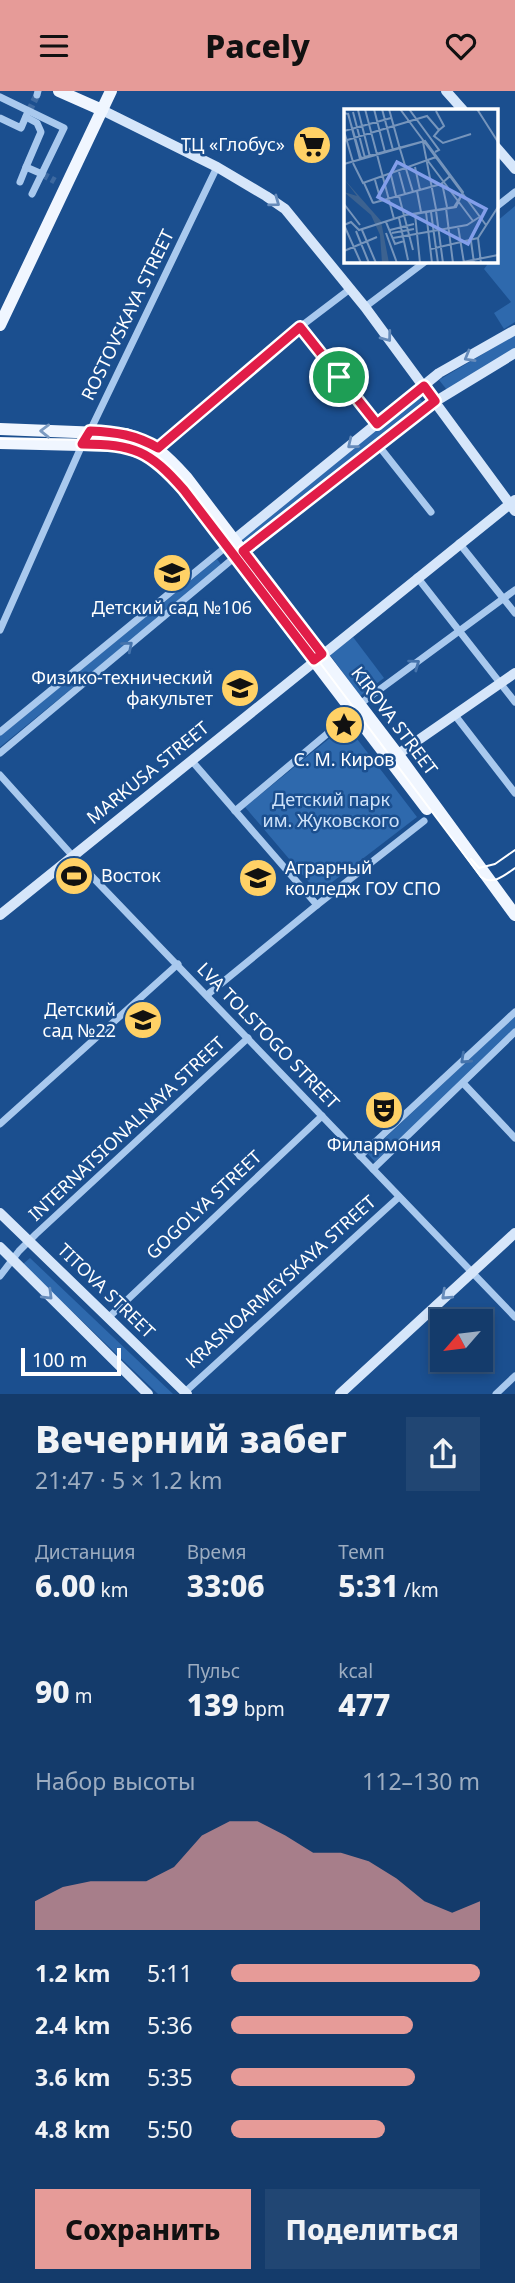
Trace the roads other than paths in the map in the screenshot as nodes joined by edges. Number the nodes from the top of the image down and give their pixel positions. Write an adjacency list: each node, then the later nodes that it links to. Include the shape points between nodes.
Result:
1 (59, 91): 6 (main road)
2 (111, 91): 6 (main road)
3 (446, 91): 5 (street)
4 (0, 97): 7 (street)
5 (462, 109)
6 (102, 110): 11 (street); 21 (main road)
7 (28, 114): 8 (street, via 21,128); 10 (street, via 41,132); 13 (street, via 64,128)
8 (0, 118)
9 (498, 149): 12 (street)
10 (26, 167): 13 (street); 14 (street)
11 (217, 167): 19 (street, one-way to 19, via 285,209); 29 (street, ROSTOVSKAYA STREET)
12 (515, 169)
13 (42, 174): 16 (street)
14 (20, 182)
15 (515, 192): 17 (street)
16 (32, 194)
17 (498, 205)
18 (423, 263): 20 (street)
19 (351, 289): 20 (street); 22 (street)
20 (365, 307): 25 (street, one-way to 25)
21 (0, 325)
22 (300, 327): 27 (street); 33 (street)
23 (515, 330): 25 (street, one-way to 25)
24 (515, 353): 26 (street)
25 (424, 386): 26 (street); 27 (street)
26 (435, 401): 32 (street); 34 (street)
27 (377, 424): 36 (street, one-way to 36)
28 (0, 429): 29 (main road, KIROVA STREET, one-way to 28)
29 (90, 431): 31 (street, ROSTOVSKAYA STREET); 33 (main road, KIROVA STREET, via 126,434)
30 (0, 443): 31 (main road, KIROVA STREET)
31 (82, 444): 36 (main road, KIROVA STREET, via 121,446 149,456 169,472); 43 (street, ROSTOVSKAYA STREET)
32 (378, 445): 35 (street); 38 (street)
33 (158, 448): 36 (main road, KIROVA STREET, via 187,477)
34 (513, 505): 37 (street, MARKUSA STREET)
35 (431, 512)
36 (231, 543): 38 (main road, KIROVA STREET); 52 (street)
37 (459, 543): 39 (street, MARKUSA STREET); 41 (street)
38 (239, 554): 45 (main road, KIROVA STREET); 53 (street, one-way to 38)
39 (417, 577): 44 (street); 45 (street, MARKUSA STREET)
40 (515, 590): 41 (street)
41 (503, 598): 42 (street); 44 (street)
42 (515, 613)
43 (0, 630)
44 (460, 631): 47 (street); 49 (street, one-way to 44)
45 (318, 657): 49 (main road, KIROVA STREET); 54 (main road, KIROVA STREET); 55 (street, MARKUSA STREET)
46 (515, 673): 47 (street)
47 (500, 683): 48 (street); 50 (street)
48 (515, 702)
49 (359, 704): 54 (main road, KIROVA STREET)
50 (454, 714): 54 (street); 57 (street)
51 (340, 723): 58 (street)
52 (0, 731)
53 (0, 753)
54 (394, 757): 63 (main road, KIROVA STREET); 64 (main road, KIROVA STREET)
55 (191, 760): 58 (street); 60 (street, MARKUSA STREET)
56 (0, 775): 60 (street, LVA TOLSTOGO STREET)
57 (515, 793)
58 (235, 811): 61 (street)
59 (425, 821): 61 (street)
60 (74, 857): 62 (street, MARKUSA STREET); 65 (street, LVA TOLSTOGO STREET)
61 (317, 905): 66 (street)
62 (0, 915)
63 (515, 915)
64 (515, 928)
65 (178, 964): 66 (street, LVA TOLSTOGO STREET); 72 (street)
66 (207, 995): 69 (street, LVA TOLSTOGO STREET)
67 (515, 1012): 74 (street, one-way to 74)
68 (515, 1032): 70 (street)
69 (248, 1038): 71 (street, LVA TOLSTOGO STREET); 79 (street, INTERNATSIONALNAYA STREET)
70 (463, 1083): 73 (street); 75 (street)
71 (322, 1116): 74 (street, LVA TOLSTOGO STREET); 85 (street, GOGOLYA STREET)
72 (0, 1124)
73 (515, 1138)
74 (360, 1156): 75 (street, LVA TOLSTOGO STREET)
75 (373, 1169): 76 (street, LVA TOLSTOGO STREET)
76 (399, 1196): 82 (street, LVA TOLSTOGO STREET); 87 (street, KRASNOARMEYSKAYA STREET)
77 (0, 1213): 79 (street, TITOVA STREET)
78 (515, 1233): 82 (street)
79 (29, 1241): 81 (street, INTERNATSIONALNAYA STREET); 85 (street, TITOVA STREET)
80 (0, 1247): 81 (street)
81 (13, 1260): 83 (street, INTERNATSIONALNAYA STREET); 88 (street, one-way to 88)
82 (471, 1271): 84 (street, LVA TOLSTOGO STREET); 89 (street, one-way to 89)
83 (0, 1276)
84 (515, 1317)
85 (108, 1318): 87 (street, TITOVA STREET)
86 (515, 1376): 90 (street)
87 (186, 1393)
88 (148, 1394)
89 (340, 1394)
90 (496, 1394)

